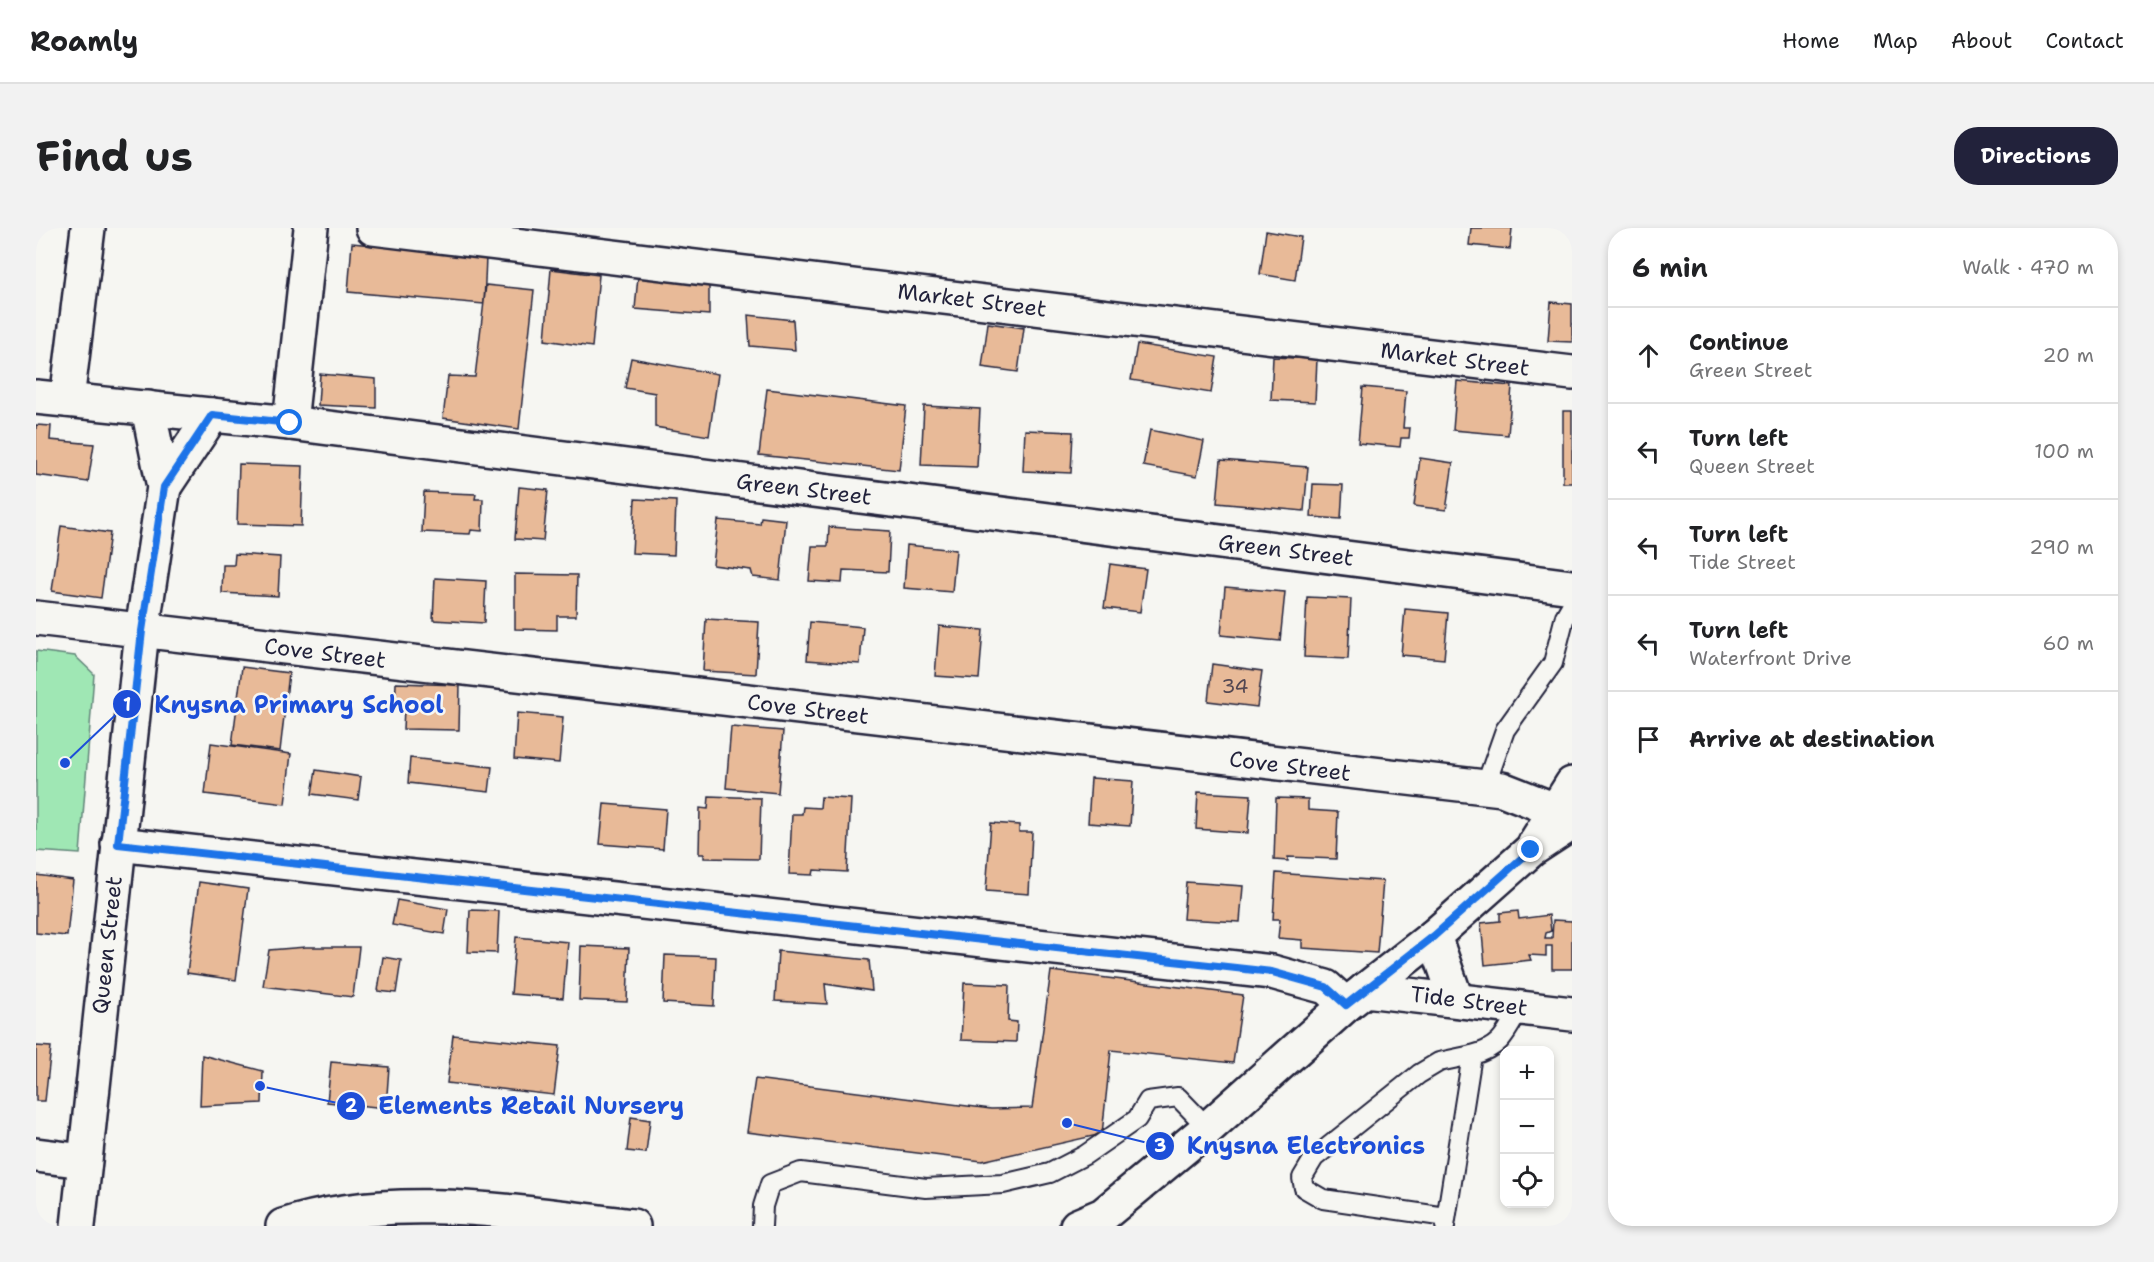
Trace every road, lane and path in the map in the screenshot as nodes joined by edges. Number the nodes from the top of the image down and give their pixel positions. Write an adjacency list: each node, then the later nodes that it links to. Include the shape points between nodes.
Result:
1 (88, 228): 5 (street)
2 (311, 228): 8 (street)
3 (373, 228): 4 (street, Market Street)
4 (1572, 373)
5 (52, 399): 6 (street, Green Street)
6 (148, 408): 7 (street, Green Street); 9 (street, Queen Street)
7 (212, 415): 8 (street, Green Street); 9 (street, Queen Street)
8 (290, 423): 10 (street, Green Street)
9 (164, 487): 13 (street, Queen Street)
10 (1572, 587)
11 (1572, 604): 14 (lane, via 1553,663 1505,730)
12 (36, 618): 13 (street, Cove Street)
13 (142, 631): 14 (street, Cove Street); 16 (street, Queen Street)
14 (1485, 787): 15 (street, Cove Street)
15 (1568, 810): 17 (street, via 1531,850)
16 (118, 844): 18 (street, via 1272,972); 25 (street, Queen Street)
17 (1434, 936): 18 (street); 19 (street)
18 (1355, 997): 19 (street, Tide Street); 23 (street)
19 (1456, 999): 20 (street, Tide Street)
20 (1520, 1008): 21 (street, Tide Street); 22 (lane, via 1496,1046)
21 (1572, 1014)
22 (1472, 1056): 26 (lane); 26 (lane, via 1439,1062 1419,1074 1314,1158 1302,1178 1304,1188 1323,1199)
23 (1208, 1128): 28 (street); 32 (lane, via 1178,1097 1148,1101 1137,1119 1085,1155 1050,1173 1003,1184 926,1188 801,1172 770,1184)
24 (36, 1155): 25 (street)
25 (84, 1161): 29 (street, Queen Street)
26 (1446, 1221)
27 (562, 1222): 30 (street, via 435,1208 343,1210); 31 (street)
28 (1100, 1222)
29 (78, 1226)
30 (283, 1226)
31 (633, 1226)
32 (762, 1226)

